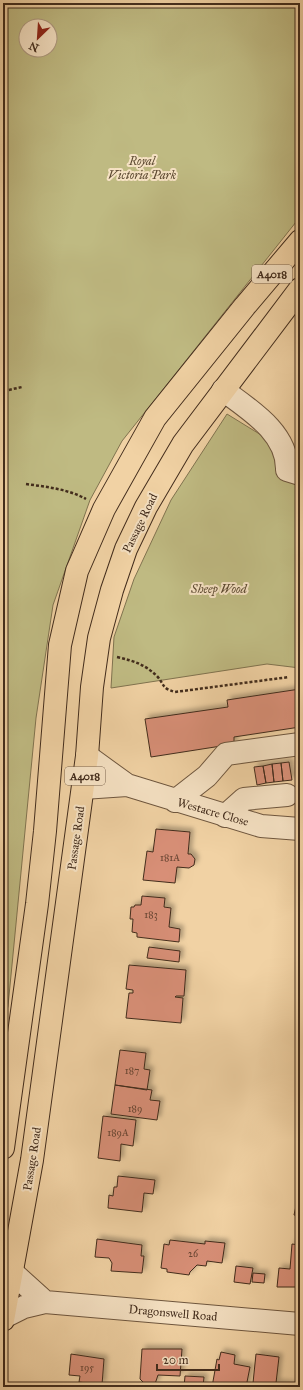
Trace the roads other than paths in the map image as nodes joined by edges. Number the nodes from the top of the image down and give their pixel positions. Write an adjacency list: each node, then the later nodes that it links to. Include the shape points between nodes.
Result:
1 (300, 241): 13 (main road, A4018, via 155,418 104,509 77,571 60,645 42,853)
2 (300, 289): 3 (main road, Passage Road / A4018)
3 (223, 390): 4 (street, via 268,425 284,450 287,470); 6 (main road, Passage Road / A4018, via 183,444 146,507 126,549 99,638 92,687)
4 (300, 474)
5 (300, 744): 10 (street, via 226,754 207,776)
6 (87, 756): 7 (street, Westacre Close); 8 (main road, Passage Road / A4018)
7 (127, 785): 8 (street, Westacre Close); 10 (street, Westacre Close)
8 (83, 788): 15 (main road, Passage Road / A4018, via 32,1160)
9 (287, 795): 11 (street, via 244,799)
10 (175, 801): 11 (street, Westacre Close)
11 (226, 816): 12 (street, Westacre Close, via 261,826)
12 (300, 829)
13 (5, 1117): 14 (main road, A4018)
14 (3, 1148)
15 (13, 1273): 16 (street); 17 (main road, Passage Road / A4018)
16 (46, 1302): 17 (street, Dragonswell Road, via 24,1307); 18 (street, Dragonswell Road)
17 (3, 1318)
18 (300, 1324)

